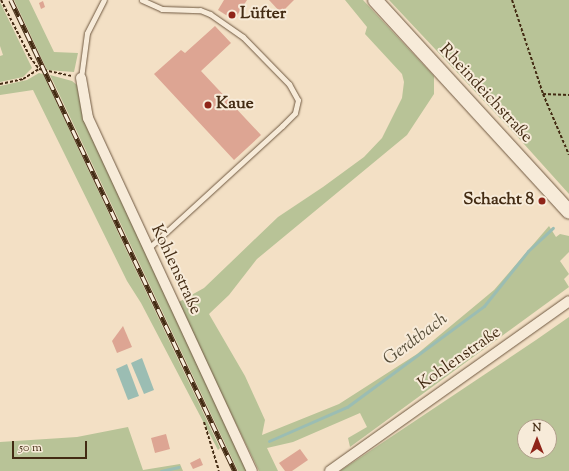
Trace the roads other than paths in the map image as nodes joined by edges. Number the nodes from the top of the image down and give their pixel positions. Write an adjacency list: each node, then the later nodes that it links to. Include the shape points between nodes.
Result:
1 (104, 0): 4 (lane, via 87,33)
2 (142, 0): 6 (lane, via 162,9 200,10 210,14 243,37 289,84 298,100 295,113 282,126)
3 (375, 0): 5 (main road, Rheindeichstraße)
4 (81, 78): 6 (street, Kohlenstraße, via 88,118)
5 (569, 212)
6 (147, 249): 8 (street, Kohlenstraße)
7 (569, 301): 9 (street, Kohlenstraße)
8 (252, 471)
9 (330, 471)

